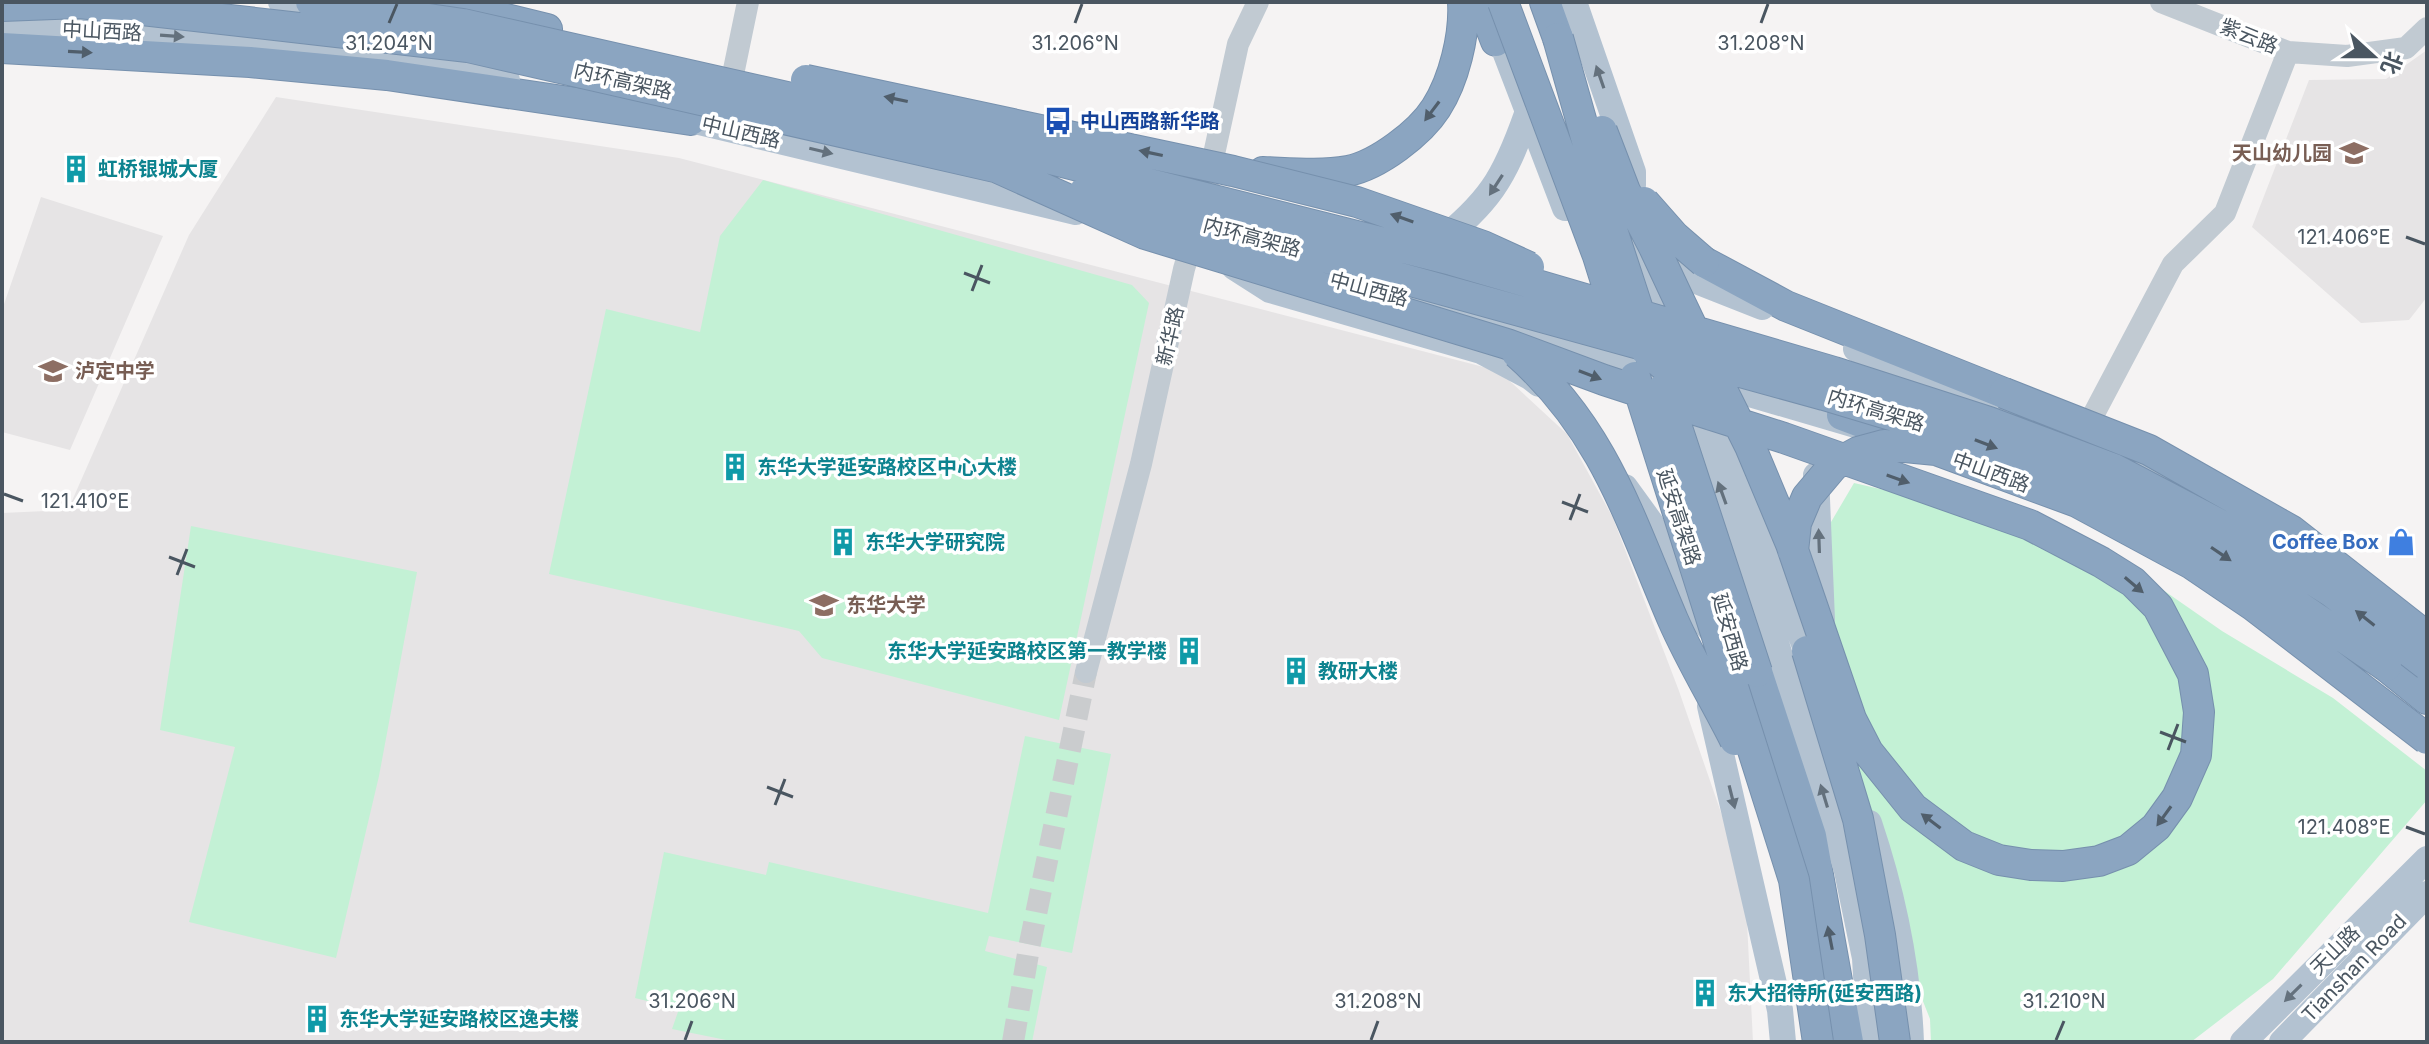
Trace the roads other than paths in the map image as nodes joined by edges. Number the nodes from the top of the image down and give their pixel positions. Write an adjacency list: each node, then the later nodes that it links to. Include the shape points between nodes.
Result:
1 (281, 2): 20 (main road)
2 (311, 2): 14 (highway, 内环高架路, bridge)
3 (437, 2): 20 (highway)
4 (748, 2): 20 (street)
5 (1258, 2): 26 (street, 新华路, via 1238,44)
6 (1463, 2): 25 (highway, one-way to 25, bridge, via 1460,39 1443,95 1405,141 1350,171)
7 (1483, 2): 21 (main road); 38 (highway, bridge, via 1558,204 1623,290 1683,340 1750,380)
8 (1503, 2): 52 (highway, 延安高架路, bridge, via 1598,256)
9 (1530, 2): 28 (main road, 延安西路)
10 (1544, 2): 17 (highway, 延安高架路); 28 (main road, 延安西路)
11 (1574, 2): 28 (main road, 延安西路, one-way to 11, via 1633,172)
12 (2161, 2): 19 (street, 紫云路)
13 (2, 6): 24 (highway, 内环高架路, bridge, via 80,3 468,47)
14 (463, 24): 25 (highway, one-way to 14, bridge, via 779,74); 45 (highway, 内环高架路, one-way to 14, bridge, via 2332,592 2251,541 2114,469 1989,422 1452,260 951,134)
15 (2, 28): 22 (main road, 中山西路, one-way to 22, via 256,41 377,55)
16 (2427, 28): 19 (street, 紫云路, via 2406,48 2347,56)
17 (1558, 38): 23 (highway, bridge); 60 (highway, 延安高架路, one-way to 17, bridge, via 1811,836 1613,233)
18 (2, 48): 22 (highway, one-way to 22, via 387,75)
19 (2288, 52): 37 (street, via 2225,213 2173,264)
20 (731, 84): 26 (main road)
21 (1527, 114): 29 (main road, one-way to 29, via 1494,190); 30 (main road)
22 (691, 120): 27 (main road, 中山西路, one-way to 27)
23 (1602, 131): 33 (highway, one-way to 23, bridge, via 1617,385 1657,397 1670,402 1725,419 1740,424 1754,429 1797,443 2030,525 2133,582 2158,607 2193,674 2199,712 2196,755 2177,798 2156,827 2128,850 2099,861 2042,865 1999,860 1964,846 1913,808 1868,752 1851,719 1791,544 1750,446 1744,435 1738,423 1733,411 1721,388 1654,247 1625,191); 42 (highway, bridge, via 1650,210 1704,262 1786,306 2149,450 2292,531)
24 (989, 164): 33 (highway, bridge, via 1145,234); 47 (highway, 内环高架路, one-way to 47, bridge, via 1974,440 2102,490 2210,546)
25 (1233, 171): 41 (highway, one-way to 25, bridge, via 1772,538 1725,434 1687,385 1618,326 1554,281 1483,246 1357,202)
26 (1204, 200): 27 (street, 新华路); 29 (main road)
27 (1192, 241): 34 (main road, 中山西路); 40 (main road, via 1270,290 1481,351 1530,377 1589,437 1651,523); 46 (street, 新华路)
28 (1632, 250): 31 (main road, 延安西路); 32 (main road, 延安西路); 37 (main road)
29 (1429, 251): 30 (main road)
30 (1601, 297): 31 (main road); 34 (main road)
31 (1638, 311): 32 (main road); 35 (main road, 延安西路)
32 (1668, 316): 35 (main road, 延安西路); 37 (main road)
33 (1507, 344): 52 (highway, bridge, via 1541,374 1587,432 1613,477 1674,623)
34 (1626, 359): 35 (main road, 中山西路); 39 (main road)
35 (1674, 372): 36 (main road, 中山西路); 39 (main road, 延安西路, via 1675,403); 43 (main road, 延安西路, one-way to 35, via 1692,408); 49 (main road, 延安西路, via 1738,476)
36 (1819, 414): 48 (main road, 中山西路, via 1906,440 2075,503 2171,551 2263,608); 49 (main road, one-way to 36, via 1823,646 1815,441)
37 (2080, 445): 42 (main road, via 2214,499 2319,557)
38 (1936, 450): 41 (highway, bridge, via 1884,445 1858,452 1822,477 1796,523 1791,572); 50 (highway, bridge, via 2077,502 2192,564)
39 (1710, 565): 44 (main road, 延安西路)
40 (1693, 611): 44 (main road); 55 (main road, 延安西路, one-way to 55)
41 (1797, 621): 62 (highway, bridge, via 1858,819)
42 (2427, 636)
43 (1777, 646): 44 (main road); 54 (main road, 延安西路, one-way to 43)
44 (1740, 660): 52 (main road, 延安西路)
45 (2427, 665)
46 (1086, 672)
47 (2427, 699)
48 (2427, 727)
49 (1838, 730): 51 (main road, 延安西路)
50 (2427, 739)
51 (1859, 793): 54 (main road, 延安西路); 63 (main road, 延安西路, via 1901,940)
52 (1772, 802): 55 (main road); 58 (highway, 延安高架路, bridge, via 1794,880); 59 (main road, 延安西路, via 1814,964)
53 (2427, 859): 64 (main road, 天山路, one-way to 64)
54 (1847, 871): 61 (main road, 延安西路, via 1865,958)
55 (1748, 872): 57 (main road, 延安西路)
56 (2427, 894): 65 (main road, Tianshan Road)
57 (1783, 1042)
58 (1818, 1042)
59 (1825, 1042)
60 (1848, 1042)
61 (1870, 1042)
62 (1895, 1042)
63 (1911, 1042)
64 (2243, 1042)
65 (2282, 1042)

